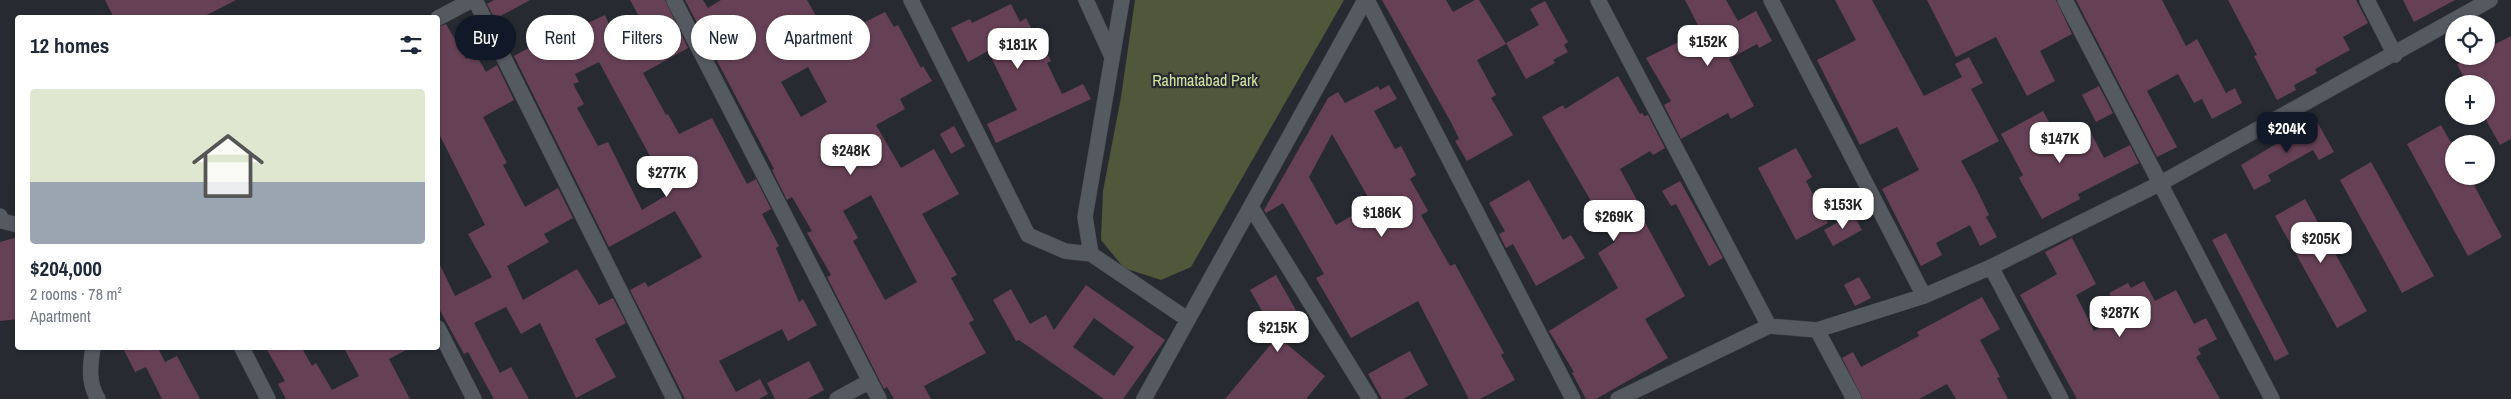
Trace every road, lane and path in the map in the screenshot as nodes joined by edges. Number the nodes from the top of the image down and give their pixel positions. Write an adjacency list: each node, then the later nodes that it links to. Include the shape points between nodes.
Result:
1 (474, 0): 12 (street); 32 (street)
2 (674, 0): 28 (street)
3 (912, 0): 19 (street, via 1028,234 1064,251)
4 (1086, 0): 14 (street)
5 (1122, 0): 14 (street)
6 (1366, 0): 16 (street); 37 (street)
7 (1598, 0): 23 (street)
8 (1771, 0): 21 (street)
9 (2065, 0): 15 (street)
10 (2367, 0): 13 (street)
11 (2490, 0): 13 (street)
12 (440, 17)
13 (2395, 55): 15 (street)
14 (1112, 57): 19 (street, via 1085,217)
15 (2161, 183): 20 (street); 41 (street)
16 (1251, 207): 22 (street); 36 (street)
17 (0, 216): 18 (street, via 2,221)
18 (15, 224)
19 (1091, 254): 22 (street)
20 (1991, 267): 21 (street); 40 (street)
21 (1924, 296): 24 (street)
22 (1188, 318): 35 (street)
23 (1769, 326): 24 (street); 38 (street)
24 (1817, 330): 39 (street)
25 (440, 332): 31 (street)
26 (93, 350): 29 (street, via 92,389)
27 (243, 350): 30 (street)
28 (870, 381): 33 (street); 34 (street)
29 (98, 399)
30 (268, 399)
31 (474, 399)
32 (674, 399)
33 (836, 399)
34 (879, 399)
35 (1144, 399)
36 (1370, 399)
37 (1573, 399)
38 (1618, 399)
39 (1854, 399)
40 (2062, 399)
41 (2272, 399)

